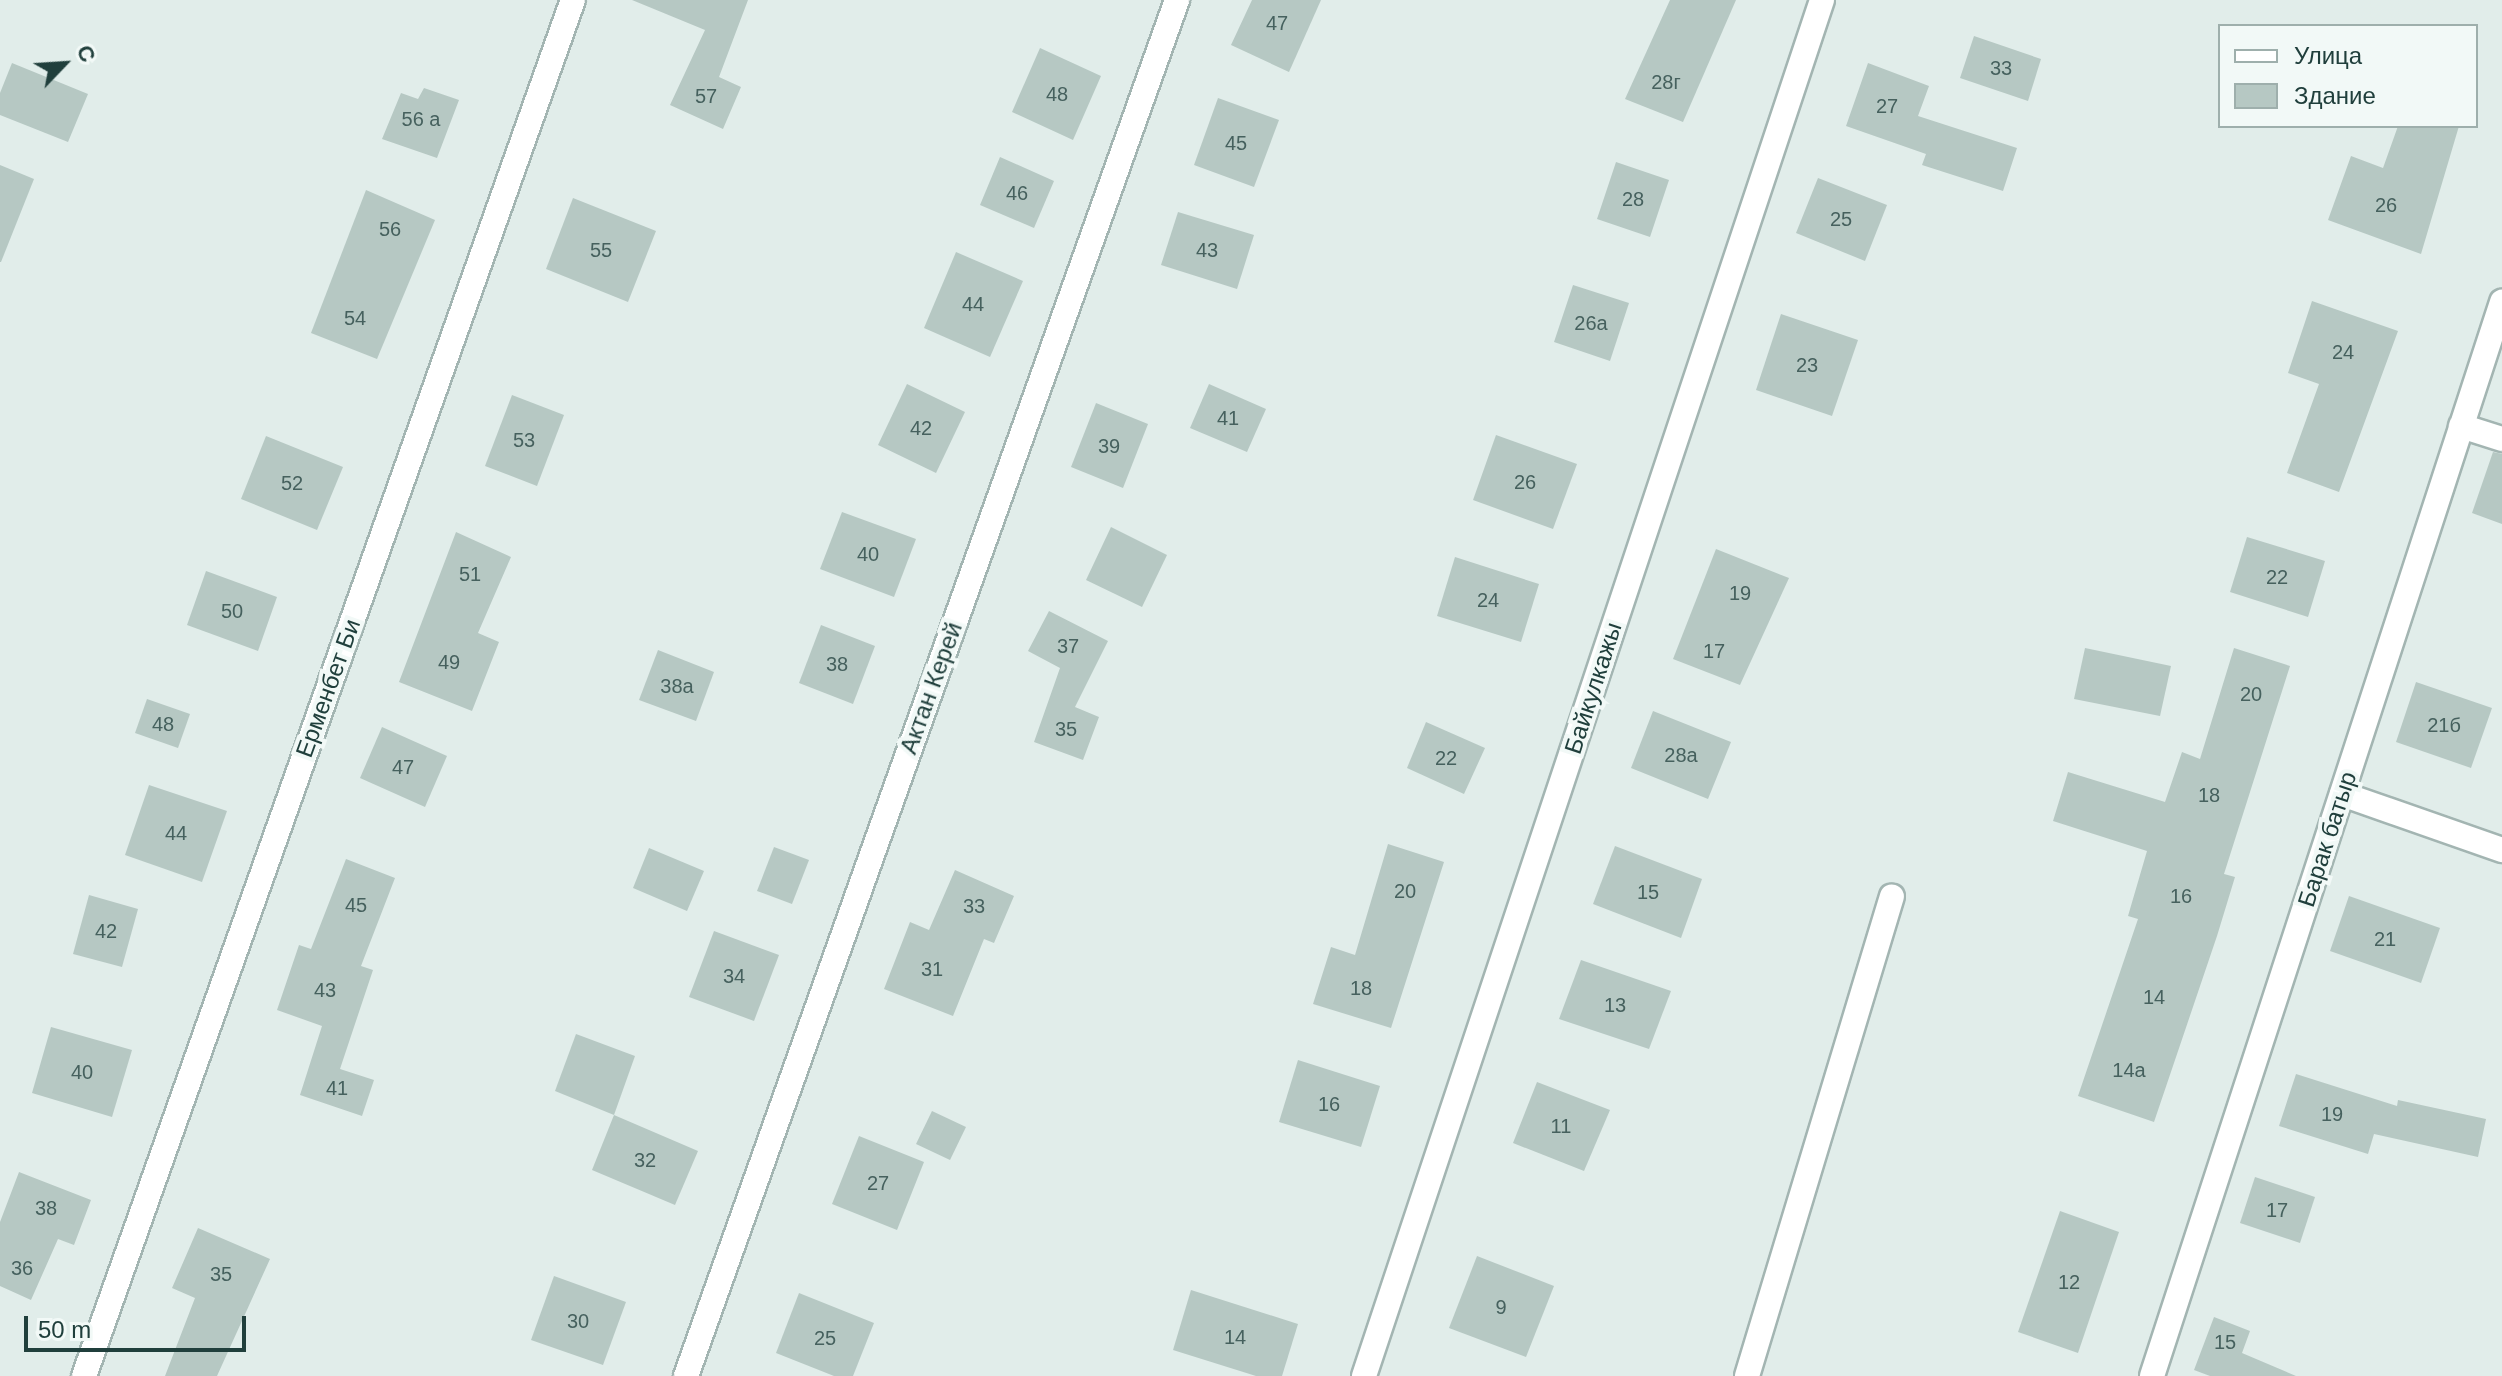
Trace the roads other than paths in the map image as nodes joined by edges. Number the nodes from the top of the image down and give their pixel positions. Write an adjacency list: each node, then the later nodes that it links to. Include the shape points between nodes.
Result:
1 (573, 0): 10 (street, Ерменбет Би)
2 (1177, 0): 11 (street, Актан Керей)
3 (1822, 0): 12 (street, Байкулкажы)
4 (2502, 302): 5 (street, Барак батыр)
5 (2461, 426): 6 (street); 7 (street, Барак батыр)
6 (2502, 439)
7 (2342, 794): 8 (street); 14 (street, Барак батыр)
8 (2502, 850)
9 (1892, 896): 13 (street)
10 (84, 1376)
11 (686, 1376)
12 (1364, 1376)
13 (1747, 1376)
14 (2152, 1376)

